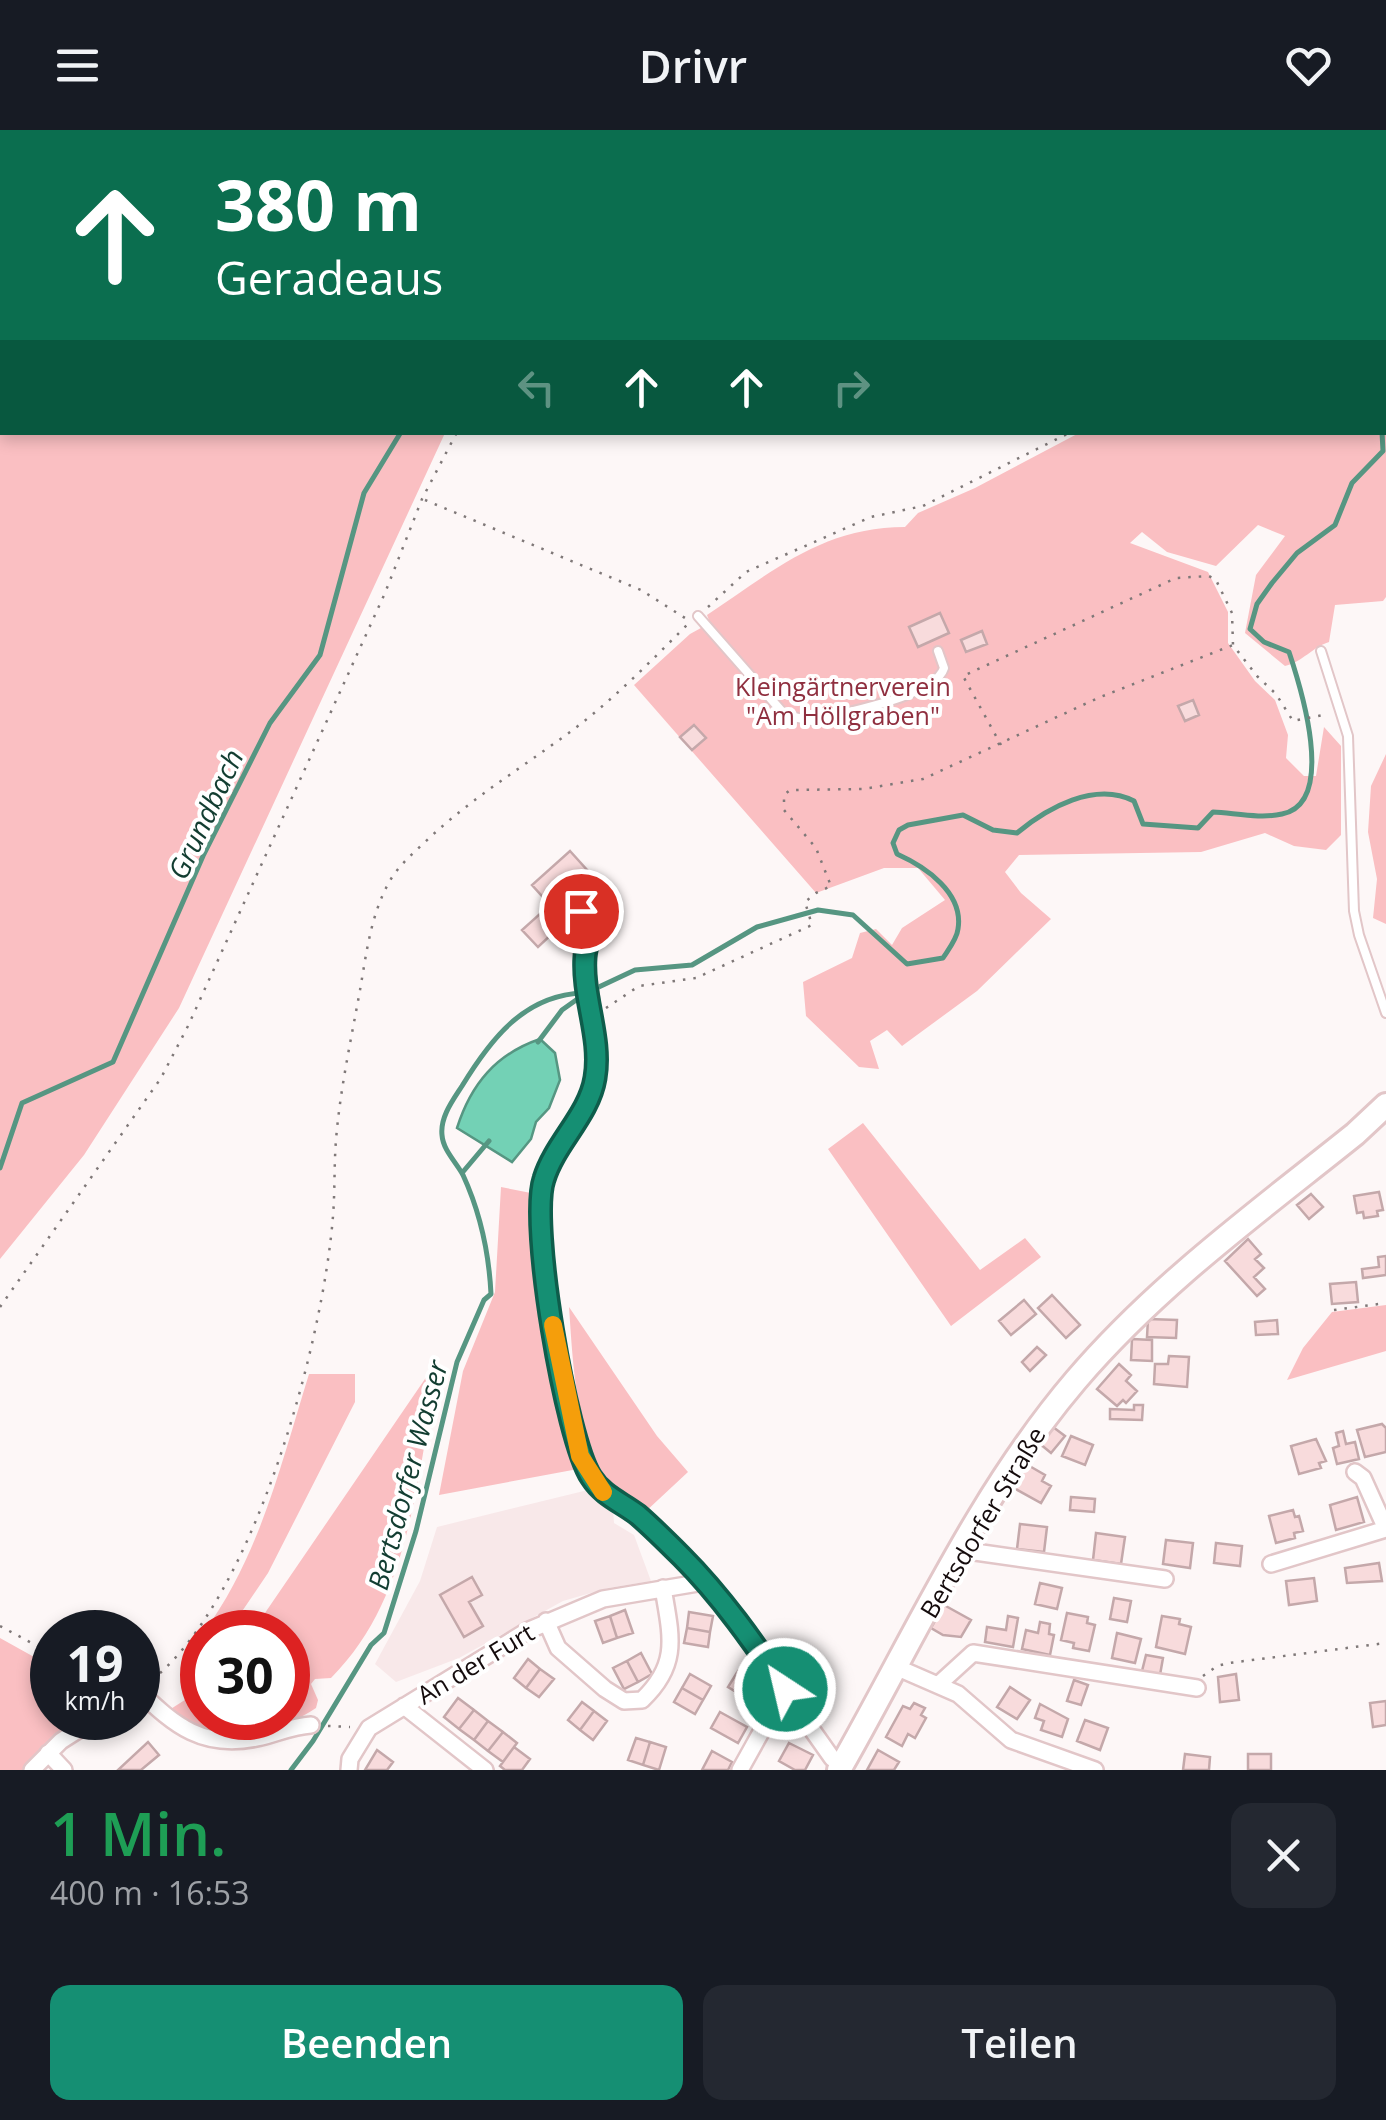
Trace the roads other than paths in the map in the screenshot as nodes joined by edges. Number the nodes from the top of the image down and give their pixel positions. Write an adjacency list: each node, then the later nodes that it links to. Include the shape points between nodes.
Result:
1 (694, 619): 2 (lane, via 785,715 800,721 934,684 944,668)
2 (938, 651)
3 (1321, 652): 5 (lane, via 1348,736 1354,911)
4 (585, 957): 12 (street, via 595,1081 539,1199 549,1308 580,1456 598,1487 636,1514)
5 (1386, 1012)
6 (1386, 1105): 9 (main road, Bertsdorfer Straße, via 1114,1337 1028,1442)
7 (1354, 1472): 8 (street)
8 (1386, 1529): 10 (street)
9 (961, 1550): 11 (street); 15 (main road, Bertsdorfer Straße)
10 (1271, 1564)
11 (1164, 1578)
12 (704, 1582): 13 (street, An der Furt); 18 (street)
13 (663, 1588): 14 (street, An der Furt, via 603,1598); 14 (street, An der Furt, via 668,1665 642,1700 624,1701 592,1678 558,1648)
14 (546, 1621): 19 (street, An der Furt)
15 (896, 1667): 16 (street); 24 (main road, Bertsdorfer Straße)
16 (939, 1684): 17 (street, via 973,1653); 30 (street, via 1011,1740)
17 (1196, 1688)
18 (785, 1689): 24 (street); 29 (street)
19 (404, 1706): 27 (street, An der Furt, via 368,1728); 28 (street, An der Furt)
20 (160, 1709): 21 (street, via 199,1736 255,1738)
21 (311, 1725)
22 (66, 1740): 23 (street)
23 (48, 1753): 25 (street); 26 (street)
24 (840, 1767)
25 (32, 1770)
26 (64, 1770)
27 (349, 1770)
28 (485, 1770)
29 (740, 1770)
30 (1095, 1770)

